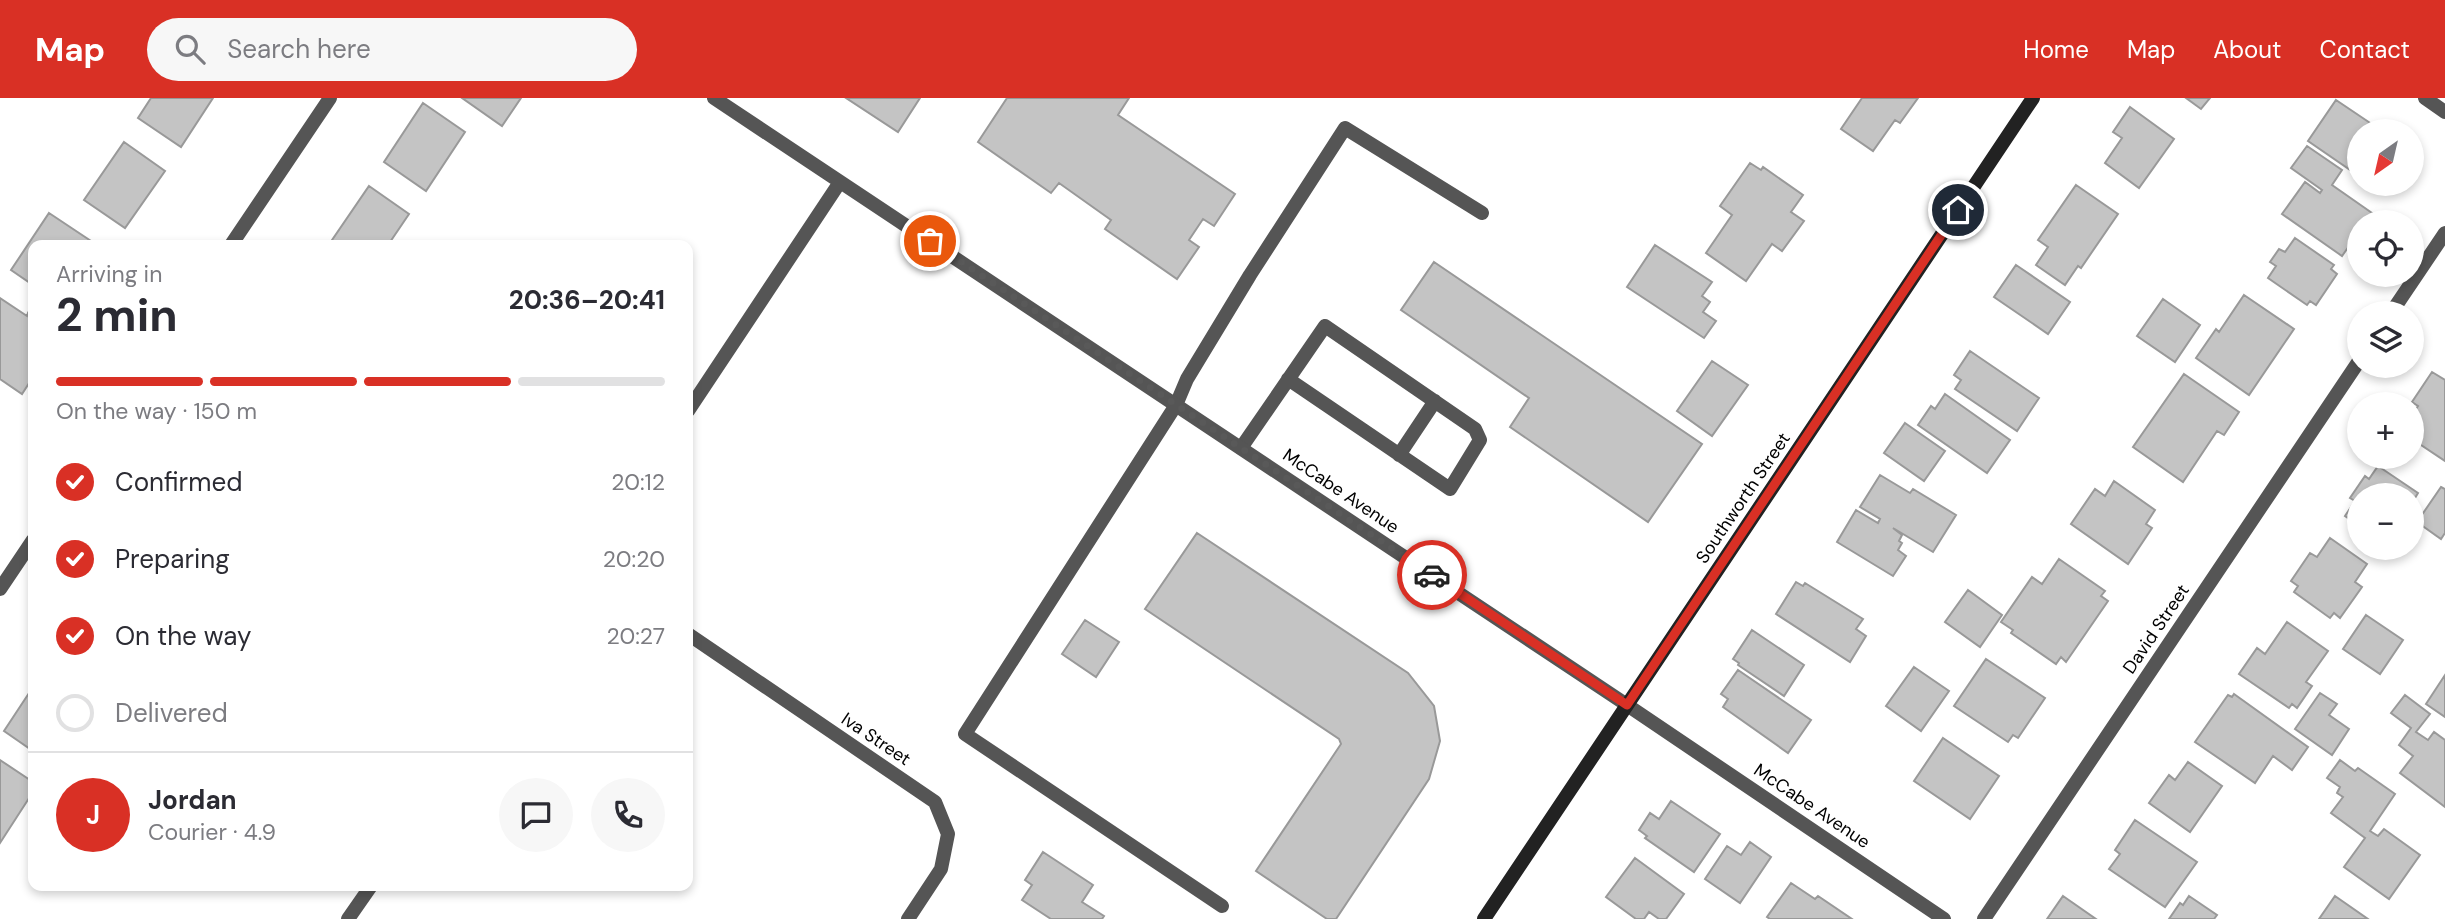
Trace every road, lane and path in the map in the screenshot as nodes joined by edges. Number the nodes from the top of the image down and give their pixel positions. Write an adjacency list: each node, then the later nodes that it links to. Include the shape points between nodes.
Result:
1 (330, 98): 9 (street)
2 (714, 98): 6 (street, McCabe Avenue)
3 (2034, 98): 21 (main road, Southworth Street)
4 (2425, 98): 5 (street)
5 (2445, 112)
6 (841, 182): 14 (street); 15 (street, McCabe Avenue)
7 (1482, 213): 15 (street, via 1345,128 1243,286)
8 (2445, 233): 10 (street)
9 (234, 240)
10 (2399, 301)
11 (2348, 378): 28 (street, David Street)
12 (1288, 379): 13 (street, via 1325,326); 16 (street); 17 (street)
13 (1435, 401): 17 (street); 17 (street, via 1475,429 1480,440 1450,489)
14 (693, 404)
15 (1176, 405): 16 (street, McCabe Avenue); 23 (street, via 965,734)
16 (1241, 448): 21 (street, McCabe Avenue)
17 (1399, 455)
18 (28, 547): 19 (street)
19 (0, 589)
20 (693, 638): 25 (street, Iva Street, via 935,802 948,834 941,869)
21 (1627, 705): 26 (main road, Southworth Street); 27 (street, McCabe Avenue)
22 (368, 891): 24 (street)
23 (1222, 906)
24 (348, 919)
25 (908, 919)
26 (1484, 919)
27 (1944, 919)
28 (1984, 919)

